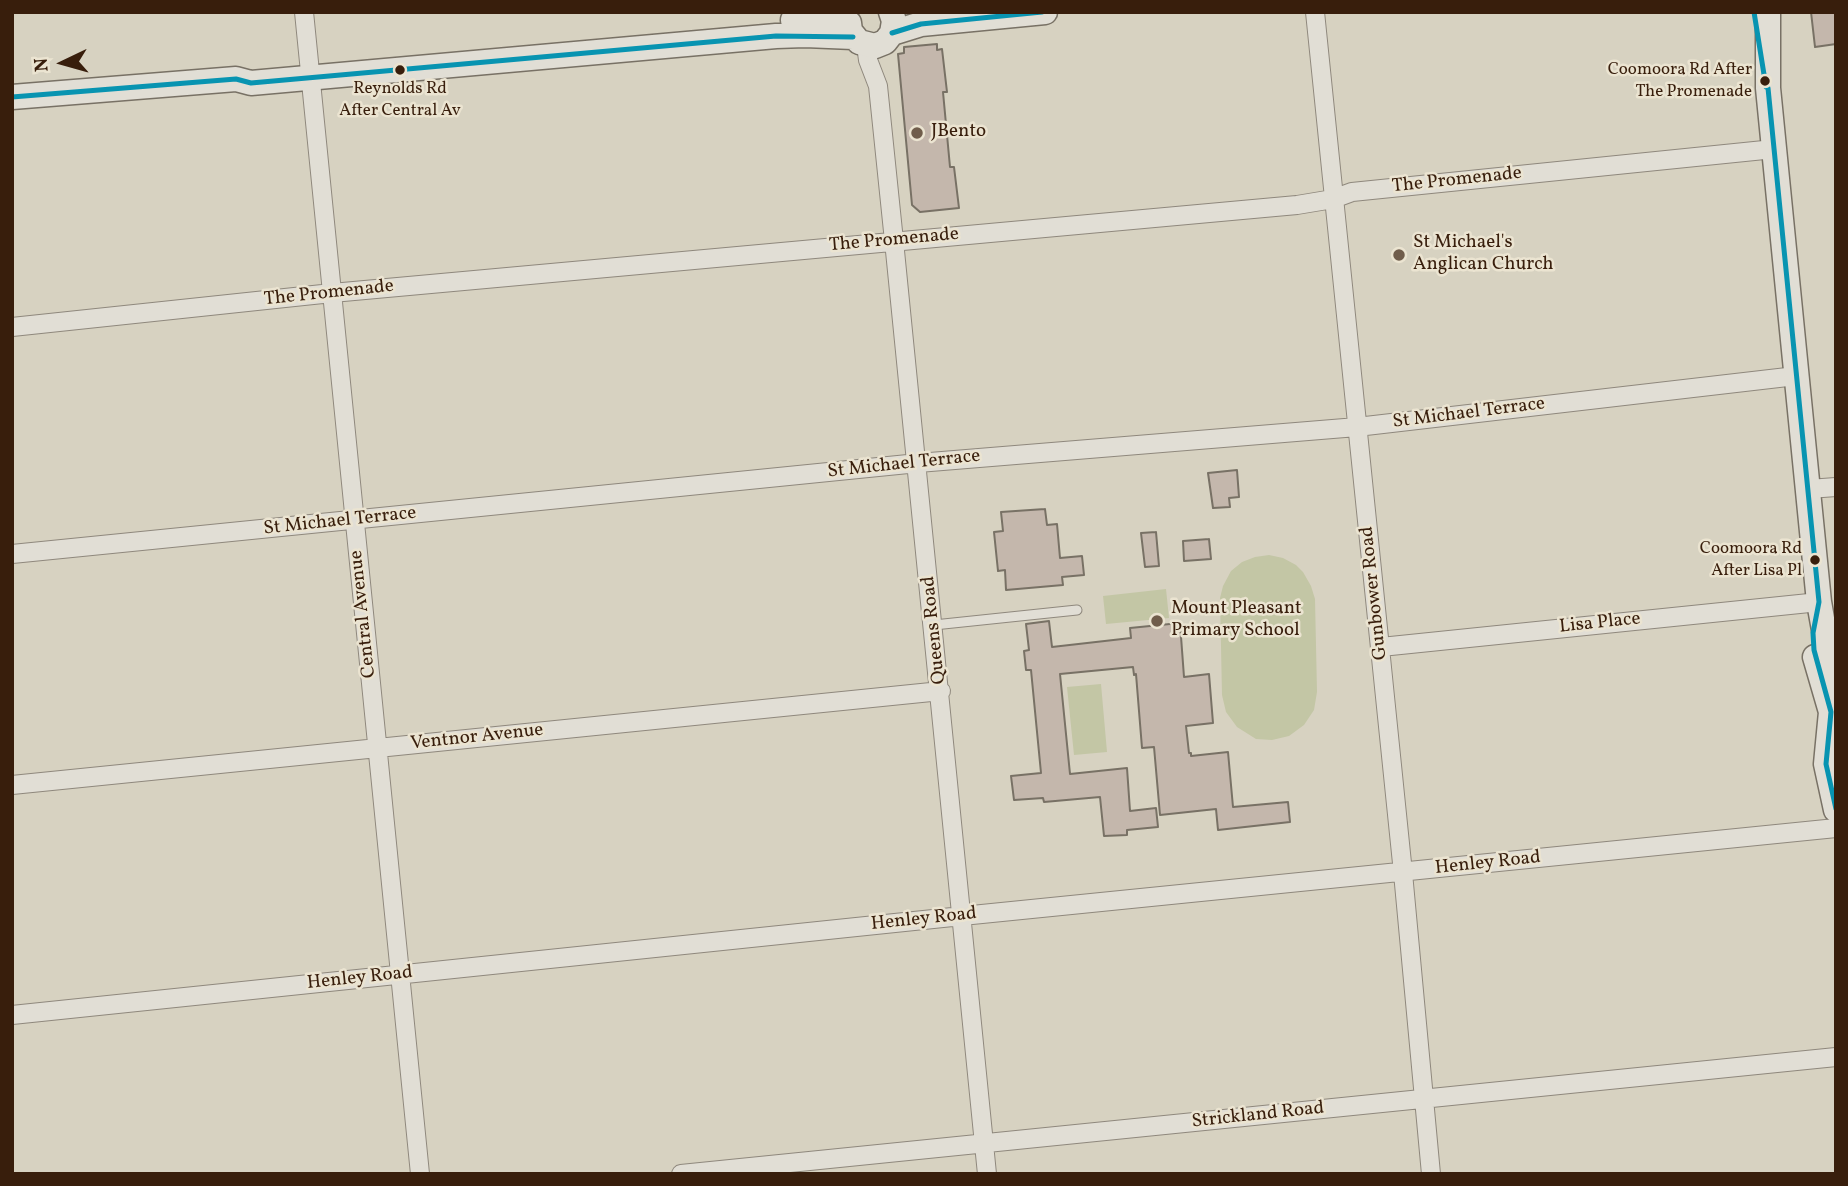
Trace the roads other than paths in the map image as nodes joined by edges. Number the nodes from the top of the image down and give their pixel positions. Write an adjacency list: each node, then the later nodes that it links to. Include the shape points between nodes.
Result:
1 (304, 12): 10 (street, Central Avenue)
2 (845, 12): 8 (street)
3 (851, 12): 9 (street, via 848,24)
4 (1045, 12): 9 (street, via 921,24)
5 (1315, 12): 14 (street, Gunbower Road)
6 (1754, 12): 11 (street)
7 (1768, 12): 11 (street)
8 (776, 29): 9 (street, via 805,35); 10 (street)
9 (876, 34): 15 (street, Queens Road, via 868,60 878,86)
10 (310, 72): 12 (street, via 251,83 236,79); 16 (street, Central Avenue)
11 (1768, 88): 13 (street)
12 (12, 97)
13 (1774, 149): 14 (street, The Promenade, via 1352,192); 18 (street)
14 (1333, 199): 15 (street, The Promenade); 19 (street, Gunbower Road)
15 (894, 241): 16 (street, The Promenade); 20 (street, Queens Road)
16 (332, 293): 17 (street, The Promenade); 23 (street, Central Avenue)
17 (12, 327)
18 (1796, 376): 19 (street, St Michael Terrace); 22 (street)
19 (1357, 426): 20 (street, St Michael Terrace); 28 (street, Gunbower Road)
20 (918, 463): 23 (street, St Michael Terrace); 27 (street, Queens Road)
21 (1836, 488): 22 (street)
22 (1809, 489): 25 (street)
23 (355, 521): 24 (street, St Michael Terrace); 32 (street, Central Avenue)
24 (12, 554)
25 (1819, 602): 28 (street, Lisa Place); 29 (street); 31 (street, via 1814,650)
26 (1077, 610): 27 (lane)
27 (934, 625): 30 (street, Queens Road)
28 (1381, 647): 36 (street, Gunbower Road)
29 (1836, 676)
30 (941, 691): 32 (street, Ventnor Avenue); 37 (street, Queens Road)
31 (1834, 712): 34 (street, via 1826,764)
32 (378, 748): 33 (street, Ventnor Avenue); 38 (street, Central Avenue)
33 (12, 785)
34 (1836, 810)
35 (1836, 828): 36 (street, Henley Road)
36 (1403, 873): 37 (street, Henley Road); 41 (street, Gunbower Road)
37 (962, 916): 38 (street, Henley Road); 42 (street, Queens Road)
38 (400, 974): 39 (street, Henley Road); 43 (street, Central Avenue)
39 (12, 1015)
40 (1836, 1057): 41 (street, Strickland Road)
41 (1423, 1099): 42 (street, Strickland Road); 46 (street, Gunbower Road)
42 (984, 1144): 44 (street, Strickland Road); 45 (street, Queens Road)
43 (420, 1174)
44 (681, 1174)
45 (987, 1174)
46 (1431, 1174)

